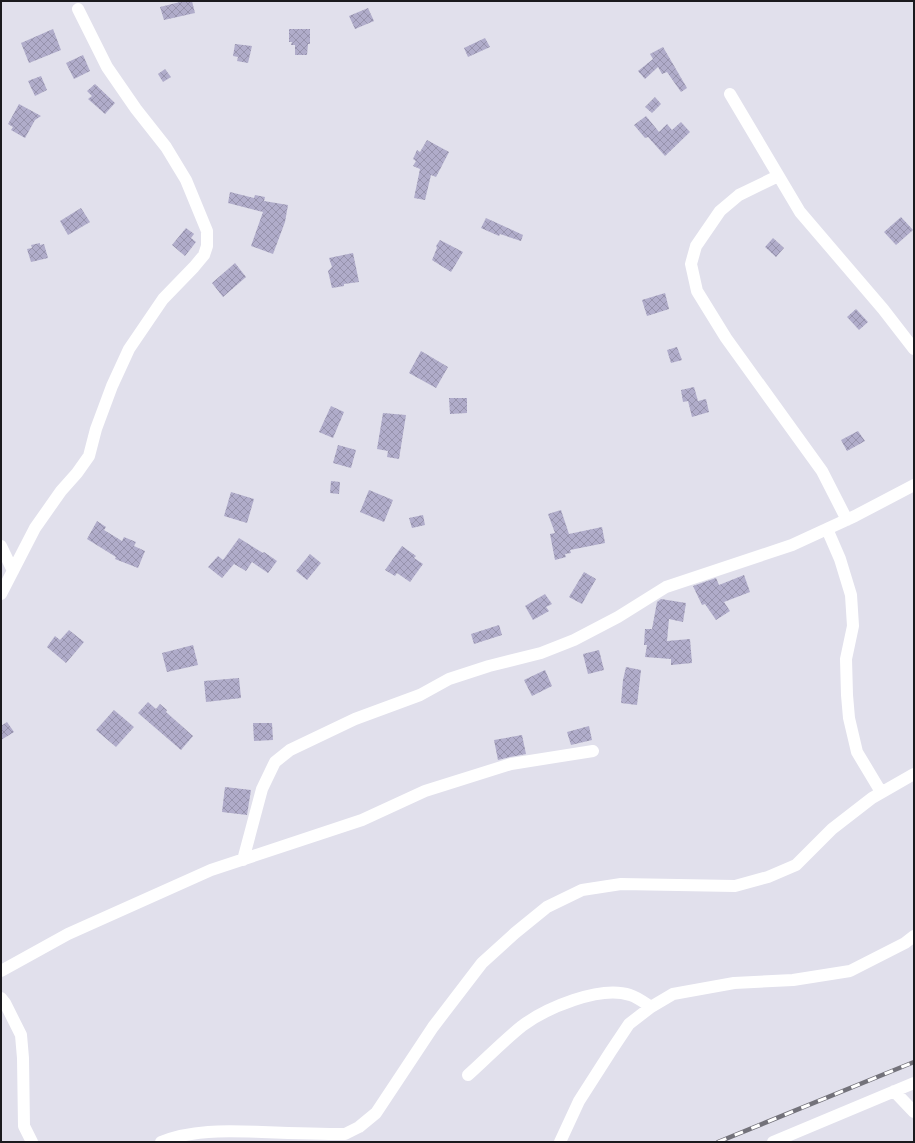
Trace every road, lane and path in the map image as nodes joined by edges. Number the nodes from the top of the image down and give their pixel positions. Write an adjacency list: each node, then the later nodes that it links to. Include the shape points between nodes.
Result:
1 (78, 9): 9 (street, via 107,67 166,147 186,180 207,231 207,246 204,255 163,300 129,349 112,386 89,456 35,528)
2 (730, 94): 3 (street)
3 (778, 176): 4 (street, via 800,212); 6 (street, via 739,195 720,211 696,246 691,264 697,291 726,338 822,471)
4 (914, 349)
5 (914, 485): 6 (street)
6 (847, 520): 7 (street)
7 (827, 529): 13 (street, via 851,595 853,626 846,659 849,718 858,752); 14 (street, via 792,545 666,587 618,617 574,640 542,653 449,679 420,695 355,719 290,750 275,762 262,789)
8 (1, 546): 9 (street)
9 (13, 571): 10 (street)
10 (1, 594)
11 (593, 751): 14 (street, via 511,764 425,790 362,820)
12 (914, 774): 13 (street)
13 (882, 792): 24 (street, via 832,829 796,865 768,877 735,886 621,884 582,890 547,907 482,963 433,1027 376,1113 359,1127 345,1134 225,1131 193,1133)
14 (243, 860): 16 (street, via 211,870 121,909 68,934)
15 (914, 936): 18 (street, via 850,971 793,980 734,982 673,994)
16 (1, 971)
17 (1, 998): 23 (street, via 21,1035 24,1126)
18 (651, 1007): 19 (street, via 630,995 610,992 586,995 547,1011 523,1026); 25 (street, via 630,1024 610,1051 579,1101)
19 (468, 1076)
20 (914, 1083): 21 (street)
21 (894, 1092): 22 (street); 26 (street)
22 (914, 1112)
23 (32, 1142)
24 (161, 1142)
25 (560, 1142)
26 (773, 1142)

